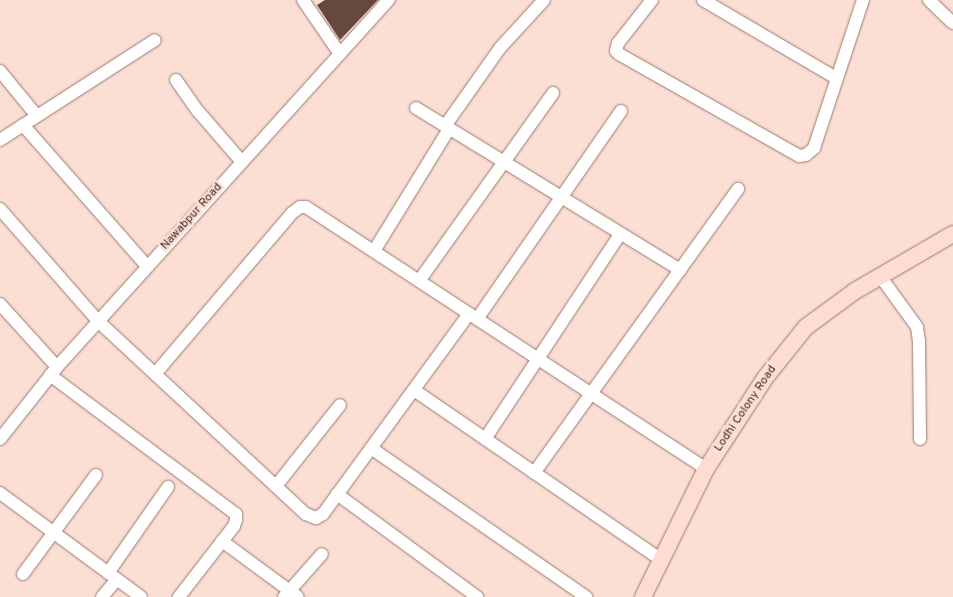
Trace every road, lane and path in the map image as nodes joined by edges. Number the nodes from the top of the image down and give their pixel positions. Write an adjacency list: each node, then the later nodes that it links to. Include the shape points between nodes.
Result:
1 (303, 0): 10 (street)
2 (389, 0): 10 (street, Nawabpur Road)
3 (544, 0): 19 (street, via 500,48)
4 (652, 0): 12 (street, via 618,43 616,51 793,154 806,155 814,148)
5 (702, 0): 12 (street)
6 (863, 0): 12 (street)
7 (929, 0): 8 (street)
8 (953, 23)
9 (155, 40): 17 (street)
10 (340, 54): 21 (street, Nawabpur Road)
11 (0, 70): 17 (street)
12 (836, 78)
13 (176, 80): 21 (street)
14 (553, 93): 22 (street)
15 (416, 108): 19 (street)
16 (621, 111): 24 (street)
17 (37, 116): 18 (street)
18 (23, 125): 20 (street); 29 (street)
19 (447, 128): 22 (street); 28 (street)
20 (0, 140)
21 (242, 162): 29 (street, Nawabpur Road)
22 (504, 162): 24 (street); 32 (street)
23 (738, 189): 30 (street)
24 (561, 197): 26 (street); 34 (street)
25 (0, 209): 35 (street)
26 (620, 234): 30 (street); 36 (street)
27 (953, 234): 31 (main road, Lodhi Colony Road)
28 (374, 251): 32 (street); 38 (street, via 306,207 300,207)
29 (148, 266): 35 (street, Nawabpur Road)
30 (680, 270): 40 (street)
31 (880, 276): 44 (street, via 916,327); 46 (main road, Lodhi Colony Road, via 806,327 765,378)
32 (419, 281): 34 (street)
33 (0, 304): 37 (street)
34 (473, 316): 36 (street); 39 (street)
35 (98, 321): 37 (street, Nawabpur Road); 38 (street)
36 (538, 359): 40 (street); 43 (street)
37 (53, 371): 42 (street, Nawabpur Road); 54 (street, via 236,514 236,520)
38 (155, 374): 49 (street)
39 (414, 390): 43 (street); 45 (street)
40 (591, 394): 46 (street); 47 (street)
41 (340, 405): 49 (street)
42 (0, 439)
43 (485, 439): 47 (street)
44 (920, 439)
45 (371, 448): 52 (street); 64 (street)
46 (706, 469): 56 (main road, Lodhi Colony Road)
47 (534, 473): 56 (street)
48 (96, 475): 53 (street)
49 (276, 486): 52 (street, via 306,514 316,518 323,514)
50 (168, 487): 58 (street)
51 (0, 494): 53 (street)
52 (337, 494): 63 (street)
53 (54, 533): 57 (street); 58 (street)
54 (222, 540): 59 (street); 62 (street)
55 (322, 554): 59 (street)
56 (660, 559): 65 (main road, Lodhi Colony Road)
57 (23, 574)
58 (112, 576): 60 (street); 61 (street)
59 (291, 595)
60 (102, 597)
61 (141, 597)
62 (179, 597)
63 (477, 597)
64 (586, 597)
65 (643, 597)

